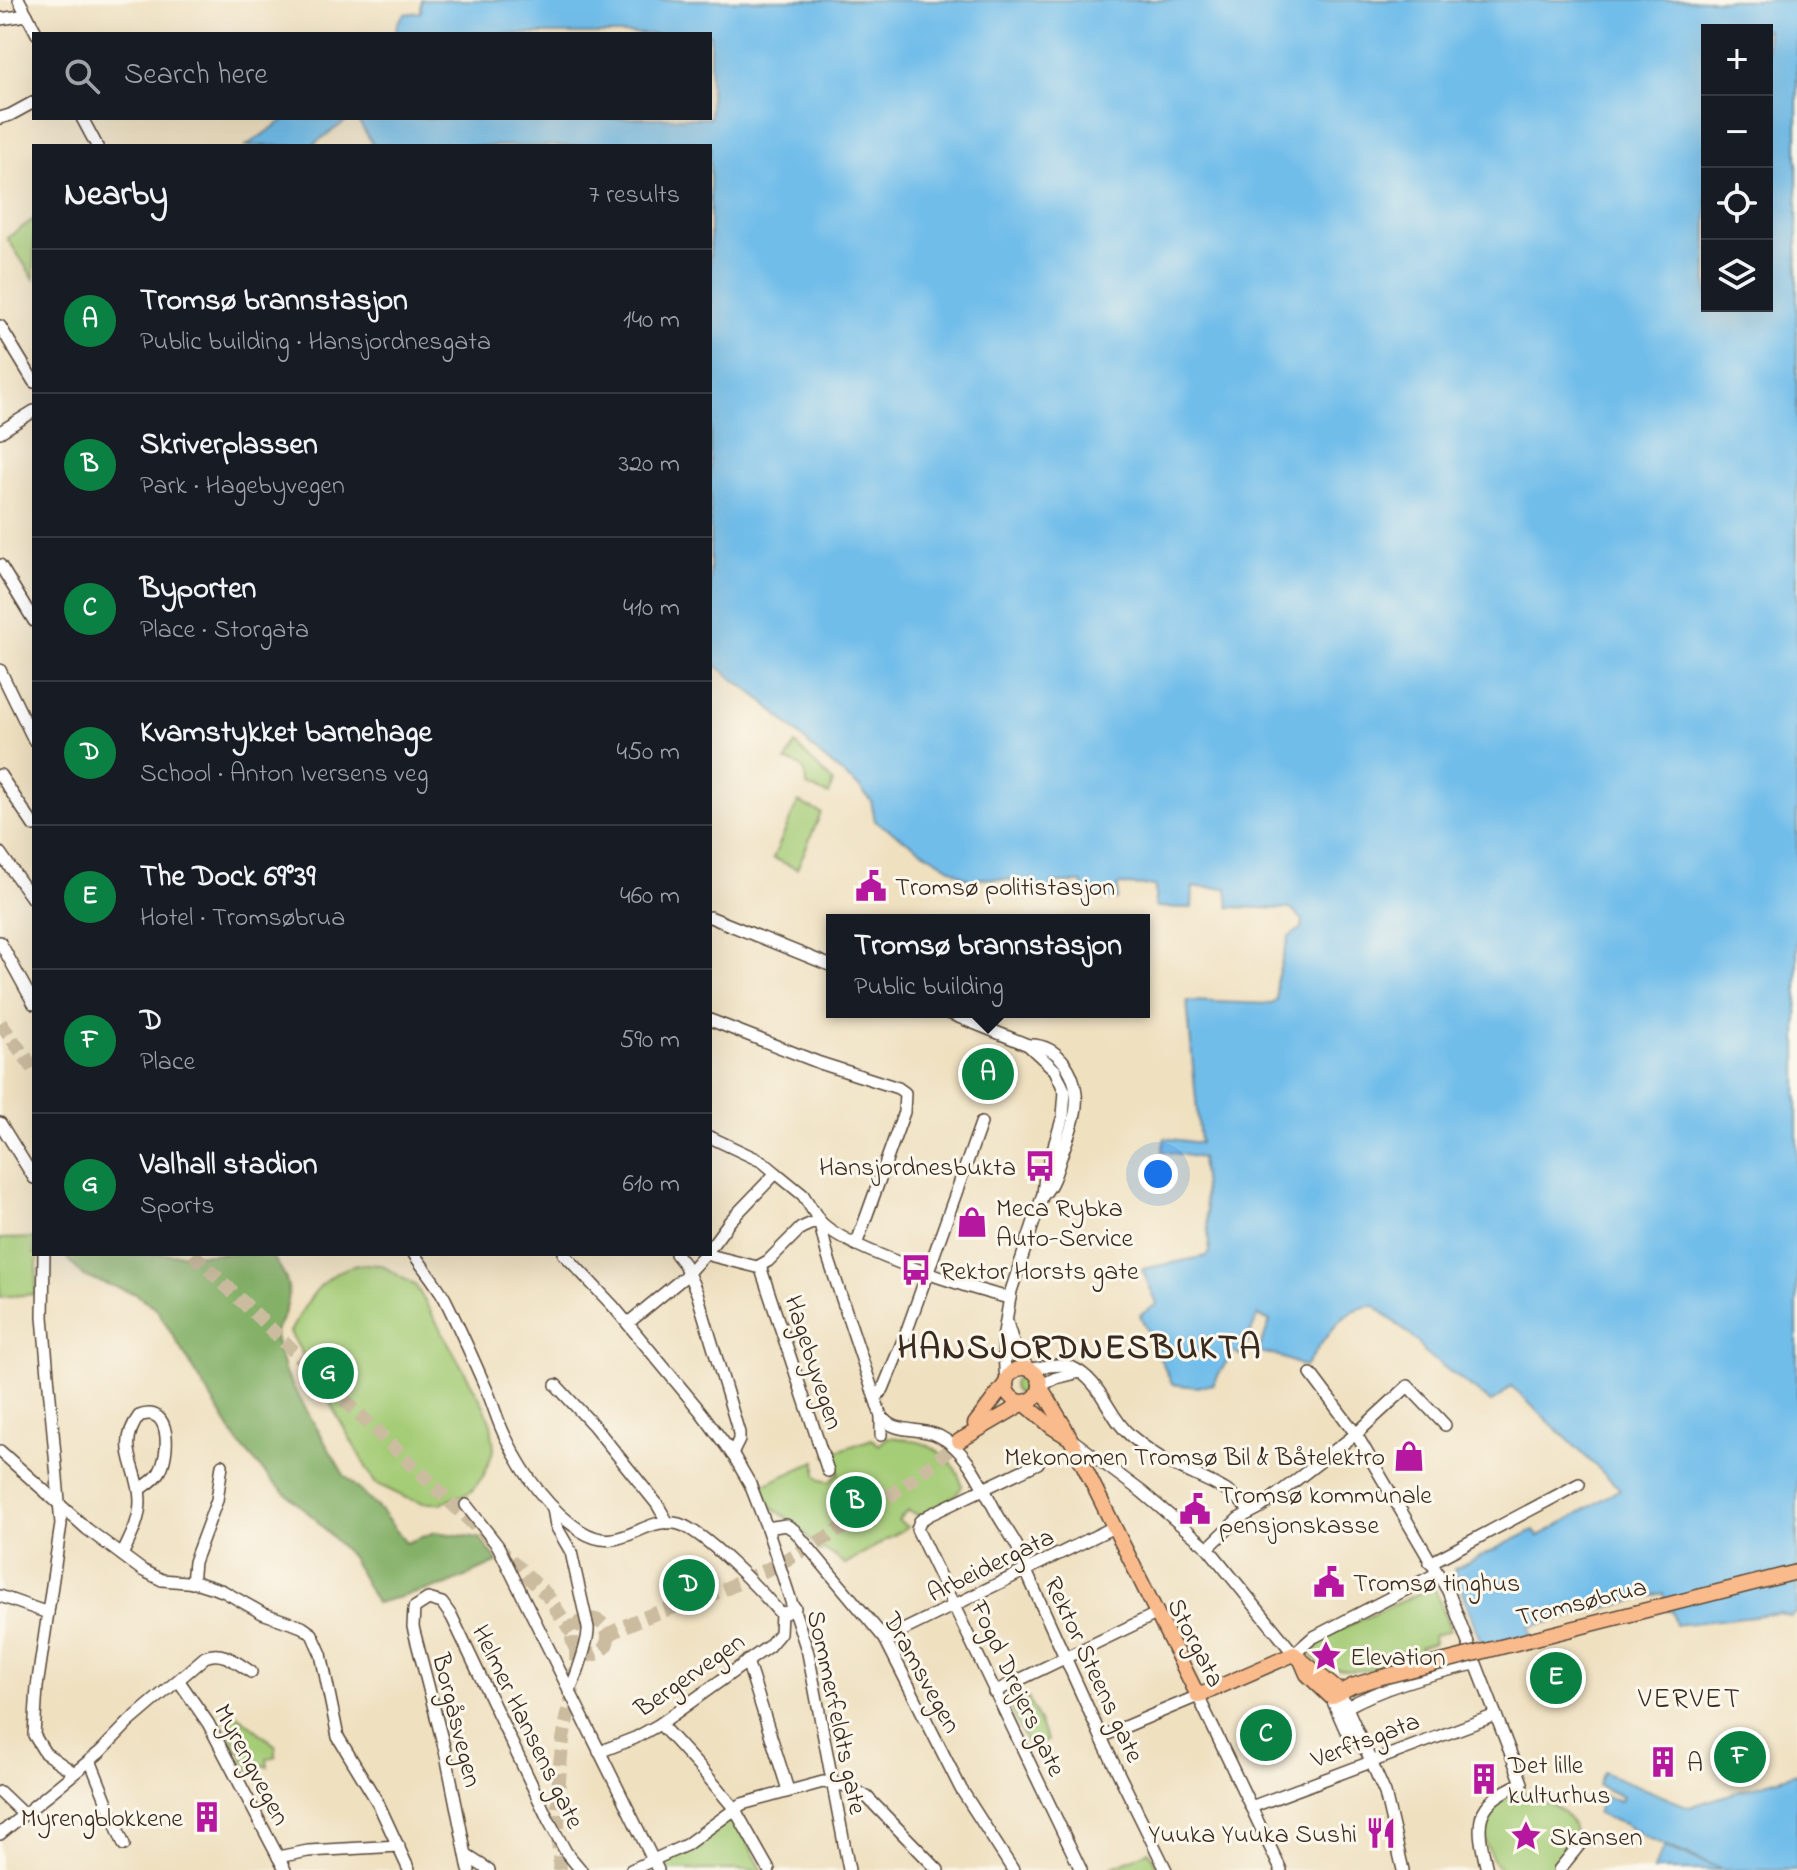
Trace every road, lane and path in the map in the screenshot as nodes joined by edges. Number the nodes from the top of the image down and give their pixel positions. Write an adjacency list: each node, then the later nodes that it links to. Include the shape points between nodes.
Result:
1 (19, 0): 2 (street)
2 (27, 15): 3 (street); 4 (street)
3 (0, 19)
4 (36, 32)
5 (32, 103): 6 (street)
6 (0, 118)
7 (83, 120): 8 (street)
8 (96, 144)
9 (0, 326): 10 (street)
10 (32, 379)
11 (32, 412): 12 (street)
12 (0, 432)
13 (0, 565): 14 (street)
14 (32, 618)
15 (0, 670): 16 (street)
16 (32, 736)
17 (0, 775): 18 (street)
18 (32, 823)
19 (0, 853): 20 (street)
20 (32, 898)
21 (712, 918): 23 (street)
22 (0, 942): 24 (street)
23 (826, 964)
24 (32, 1000)
25 (961, 1018): 44 (street, via 1055,1053 1076,1089 1071,1129 1043,1194)
26 (712, 1021): 34 (street, via 898,1088 906,1097)
27 (0, 1123): 31 (street)
28 (981, 1123): 43 (street)
29 (712, 1138): 30 (street)
30 (776, 1173): 32 (street, via 803,1195); 33 (street)
31 (32, 1175)
32 (819, 1220): 34 (street); 41 (street, via 801,1228); 53 (street)
33 (712, 1245)
34 (856, 1245): 43 (street)
35 (44, 1256): 68 (street, via 43,1317)
36 (415, 1256): 70 (street, via 444,1298 505,1436)
37 (566, 1256): 46 (street)
38 (677, 1256): 42 (street)
39 (703, 1256): 42 (street)
40 (712, 1256): 41 (street)
41 (760, 1266): 64 (street, Hagebyvegen)
42 (688, 1272): 46 (street); 61 (street, via 739,1433)
43 (928, 1272): 44 (street); 53 (street)
44 (1010, 1298): 45 (street)
45 (1007, 1322): 47 (street, via 1015,1349); 50 (street)
46 (628, 1323): 61 (street)
47 (1029, 1369): 48 (street, via 1064,1365); 50 (main road, via 1014,1371); 52 (main road)
48 (1080, 1372): 52 (street); 71 (street, via 1096,1386 1129,1435 1160,1458 1234,1494)
49 (1311, 1374): 57 (street)
50 (1006, 1383): 54 (main road, via 1009,1395); 54 (main road, via 962,1439)
51 (556, 1385): 72 (street, via 648,1492)
52 (1040, 1386): 54 (main road); 59 (main road, Storgata)
53 (875, 1398): 55 (street)
54 (1024, 1403): 59 (main road, Storgata)
55 (881, 1416): 58 (street); 66 (street, Rektor Steens gate, via 894,1427 942,1437)
56 (1445, 1425): 57 (street, via 1408,1386)
57 (1356, 1434): 71 (street); 77 (street)
58 (881, 1435)
59 (1068, 1437): 73 (main road, Storgata); 75 (street)
60 (0, 1451): 68 (street)
61 (732, 1454): 74 (street, Sommerfeldts gate)
62 (1038, 1463): 66 (street)
63 (222, 1465): 80 (street)
64 (828, 1471)
65 (1579, 1484): 77 (street)
66 (984, 1488): 78 (street, Rektor Steens gate, via 1019,1546); 83 (street, Fogd Drejers gate, via 915,1523)
67 (139, 1490): 67 (street, via 128,1441 136,1420 149,1413 165,1428 167,1454 159,1473); 76 (street, via 138,1519)
68 (60, 1504): 76 (street); 85 (street)
69 (466, 1505): 95 (street, via 498,1546)
70 (553, 1508): 72 (street, via 605,1541); 95 (street, via 556,1526 569,1545 588,1628 589,1640)
71 (1250, 1512): 75 (street)
72 (668, 1523): 86 (street, via 699,1536)
73 (1114, 1527): 78 (street, Arbeidergata); 87 (main road, Storgata)
74 (767, 1528): 84 (street, Sommerfeldts gate); 88 (street, Dramsvegen, via 786,1525 794,1530)
75 (1208, 1548): 90 (street)
76 (122, 1555): 80 (street, via 162,1580)
77 (1433, 1568): 90 (street, via 1312,1638); 92 (street, via 1449,1593)
78 (1026, 1571): 83 (street, Arbeidergata); 89 (street, Rektor Steens gate)
79 (1797, 1572): 97 (main road, Tromsøbrua, bridge, via 1378,1678)
80 (192, 1583): 116 (street, via 223,1591 312,1634 338,1737)
81 (0, 1596): 85 (street)
82 (438, 1600): 117 (street, Borgåsvegen, via 420,1602 412,1619); 124 (street, Helmer Hansens gate, via 452,1617 553,1828)
83 (955, 1605): 88 (street, Arbeidergata); 96 (street, Fogd Drejers gate)
84 (795, 1608): 86 (street); 107 (street, Sommerfeldts gate)
85 (48, 1613): 106 (street, via 34,1735 45,1753)
86 (781, 1613): 91 (street, Bergervegen, via 778,1636)
87 (1156, 1614): 89 (street); 98 (main road, Storgata)
88 (885, 1639): 129 (street, Dramsvegen, via 961,1789)
89 (1067, 1657): 96 (street); 102 (street, Rektor Steens gate)
90 (1298, 1657): 97 (main road, via 1307,1674); 98 (main road)
91 (747, 1661): 101 (street, Bergervegen); 108 (street)
92 (1475, 1664): 99 (street); 100 (street)
93 (251, 1672): 94 (street, via 212,1654)
94 (179, 1681): 105 (street); 118 (street, Myrengvegen, via 208,1723)
95 (569, 1692): 103 (street)
96 (994, 1692): 130 (street, Fogd Drejers gate)
97 (1336, 1694): 99 (street); 104 (street, via 1345,1729)
98 (1198, 1696): 102 (street); 110 (street, Storgata)
99 (1347, 1707): 104 (street)
100 (1496, 1715): 104 (street, Verftsgata); 134 (street, via 1522,1783 1481,1815)
101 (660, 1724): 103 (street, Bergervegen); 111 (street)
102 (1103, 1736): 131 (street, Rektor Steens gate)
103 (599, 1752): 119 (street)
104 (1369, 1755): 110 (street, Verftsgata); 133 (street, via 1387,1798)
105 (90, 1760): 106 (street); 115 (street)
106 (73, 1772): 112 (street)
107 (832, 1783): 108 (street); 127 (street, Sommerfeldts gate); 128 (street, via 867,1797)
108 (788, 1790): 111 (street)
109 (0, 1792): 112 (street)
110 (1251, 1807): 132 (street, Storgata)
111 (734, 1808): 119 (street); 126 (street)
112 (23, 1814): 113 (street)
113 (0, 1834)
114 (1580, 1844): 135 (street)
115 (124, 1845)
116 (399, 1846): 118 (street); 121 (street)
117 (467, 1856): 122 (street, Borgåsvegen); 123 (street)
118 (278, 1857): 120 (street, Myrengvegen)
119 (656, 1865): 125 (street)
120 (285, 1870)
121 (409, 1870)
122 (469, 1870)
123 (489, 1870)
124 (581, 1870)
125 (631, 1870)
126 (769, 1870)
127 (849, 1870)
128 (938, 1870)
129 (1013, 1870)
130 (1081, 1870)
131 (1166, 1870)
132 (1281, 1870)
133 (1403, 1870)
134 (1487, 1870)
135 (1559, 1870)

